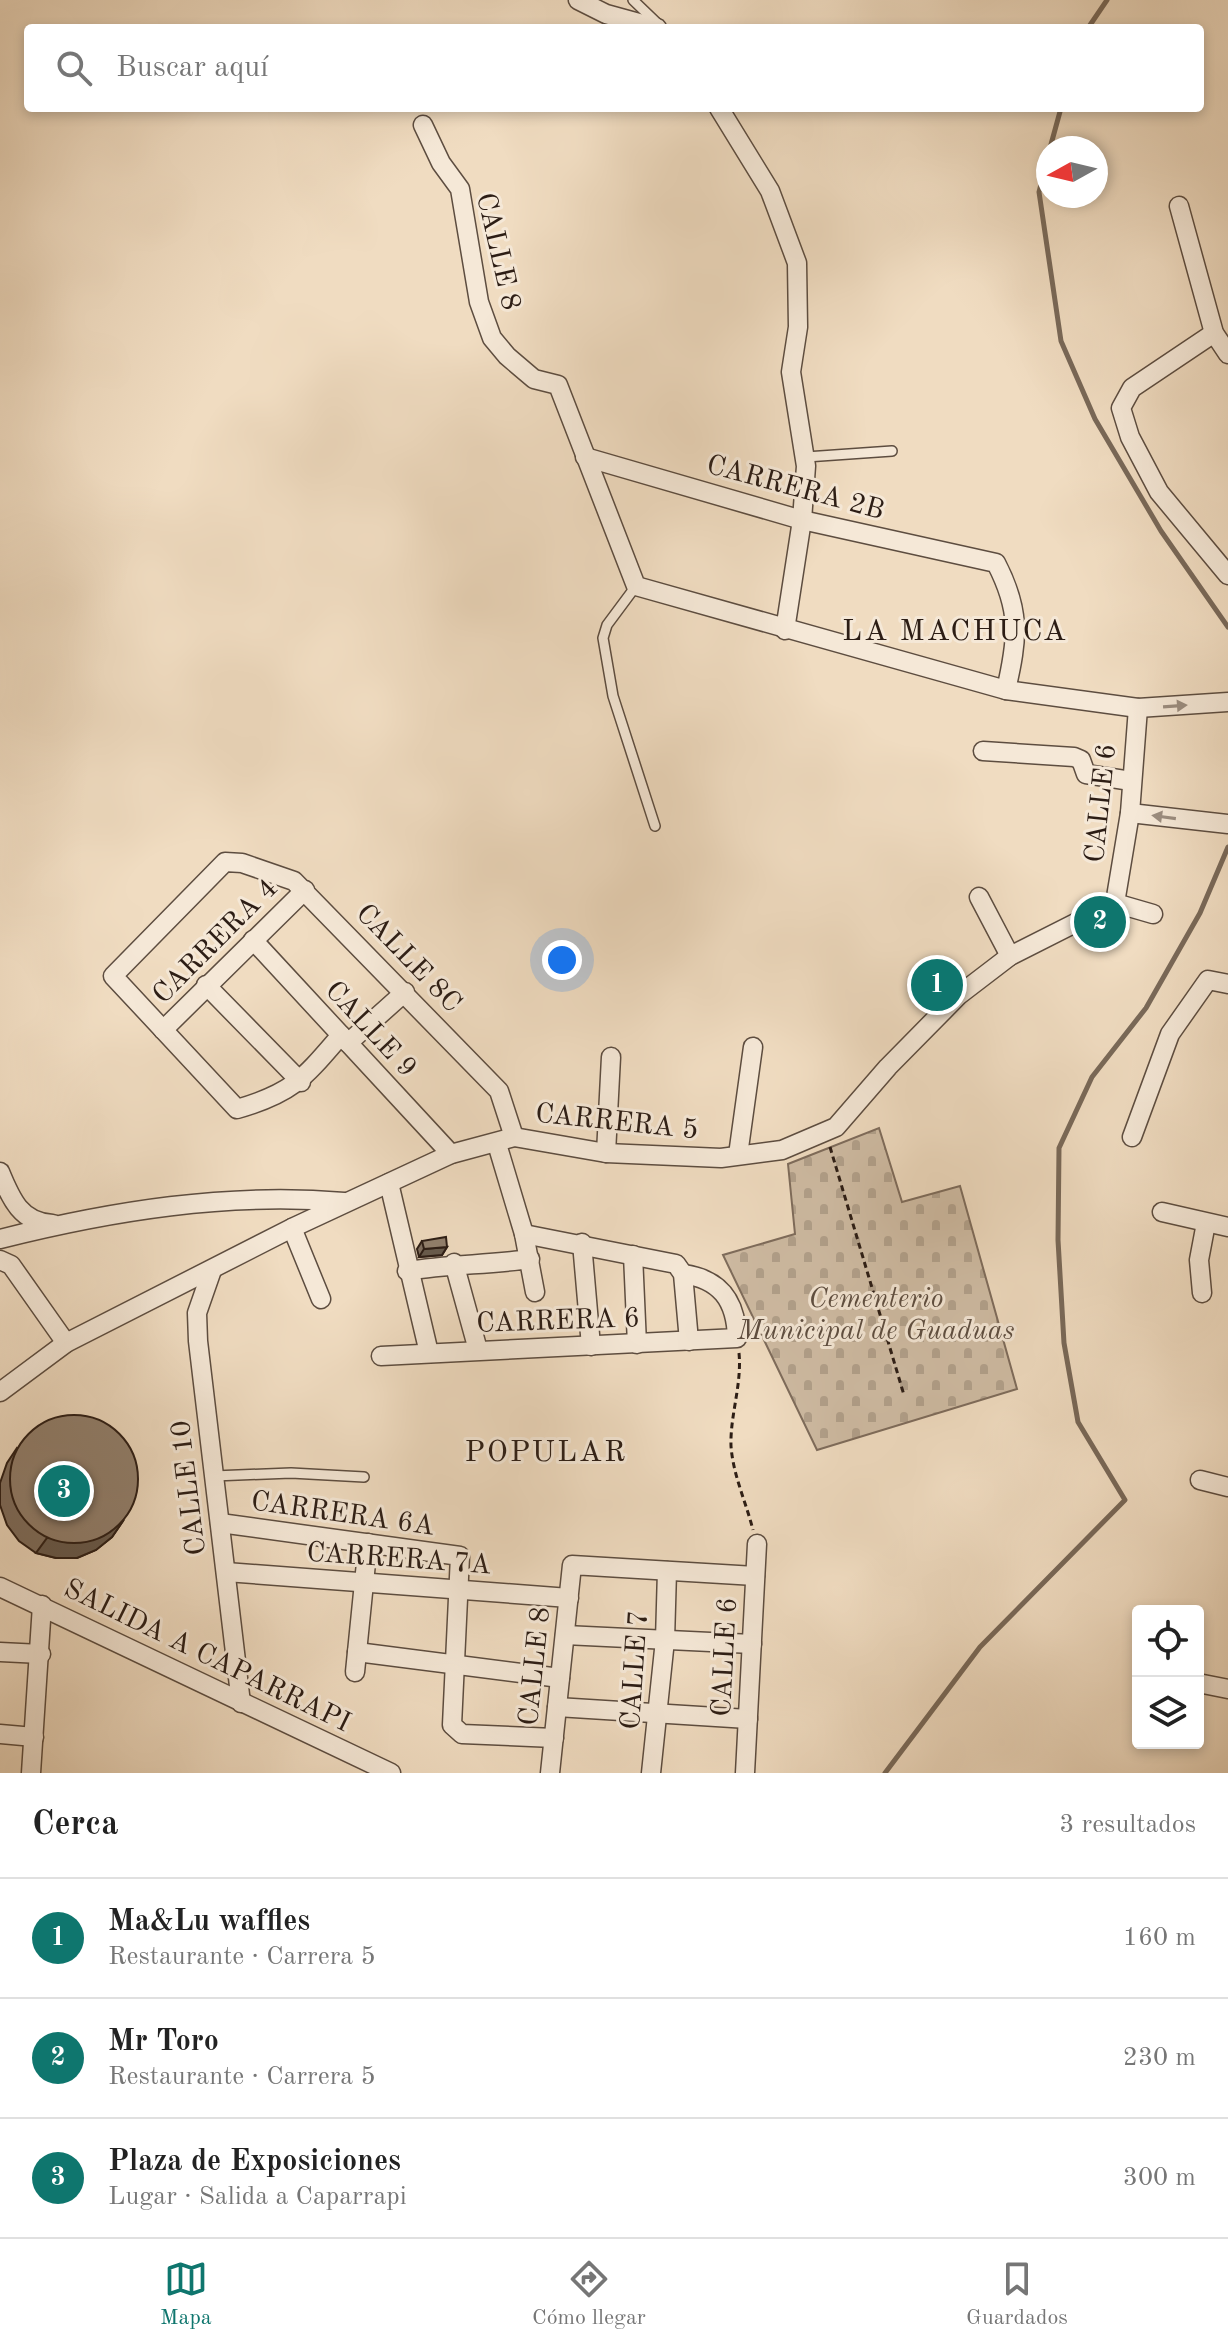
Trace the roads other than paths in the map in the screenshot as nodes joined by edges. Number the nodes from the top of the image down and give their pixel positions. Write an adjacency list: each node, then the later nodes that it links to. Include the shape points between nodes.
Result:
1 (578, 0): 3 (street)
2 (633, 0): 4 (lane)
3 (644, 24)
4 (655, 24)
5 (721, 112): 12 (street, via 770,191 792,249 800,289 791,372)
6 (423, 125): 11 (street, CALLE 8, via 460,189 479,302 492,338 534,379 558,385)
7 (1179, 206): 8 (street)
8 (1214, 333): 9 (street); 14 (street, via 1132,388 1121,408 1159,492)
9 (1228, 354)
10 (892, 451): 12 (lane)
11 (585, 457): 13 (street, CARRERA 2B); 15 (street, CALLE 8)
12 (806, 457): 13 (street)
13 (802, 520): 16 (street); 17 (street, CARRERA 2B, via 996,563 1013,595 1015,627)
14 (1228, 575)
15 (636, 586): 16 (street); 24 (lane, via 603,638 613,696)
16 (785, 630): 17 (street)
17 (1006, 690): 19 (street)
18 (1220, 703): 19 (street, one-way to 18)
19 (1138, 708): 21 (street, CALLE 6)
20 (983, 751): 21 (street, via 1074,757 1086,774)
21 (1131, 781): 22 (street, CALLE 6)
22 (1130, 813): 23 (street, one-way to 22); 27 (street, CALLE 6)
23 (1228, 824)
24 (655, 826)
25 (305, 890): 29 (street, CARRERA 4); 33 (street, CALLE 8C); 34 (street, CALLE 8C, via 294,881 225,862 113,976)
26 (979, 897): 30 (street)
27 (1115, 903): 28 (street); 30 (street, CARRERA 5)
28 (1153, 914)
29 (253, 940): 32 (street, CARRERA 4); 35 (street, CALLE 9)
30 (1010, 956): 43 (street, CARRERA 5, via 959,995 836,1127 782,1150)
31 (1228, 984): 39 (street, via 1208,980 1170,1034)
32 (206, 985): 34 (street, CARRERA 4); 38 (street)
33 (405, 992): 35 (street); 40 (street, CALLE 8C, via 499,1091)
34 (163, 1030): 38 (street, via 237,1109 271,1099)
35 (344, 1039): 38 (street); 42 (street, CALLE 9)
36 (753, 1047): 43 (street)
37 (611, 1057): 41 (street)
38 (301, 1082)
39 (1132, 1137)
40 (506, 1140): 41 (street, CARRERA 5); 42 (street, CARRERA 5); 52 (street)
41 (606, 1153): 43 (street, CARRERA 5)
42 (451, 1154): 45 (street, CARRERA 5)
43 (738, 1155)
44 (0, 1172): 49 (street, via 16,1208 37,1224)
45 (389, 1183): 46 (street, CARRERA 5); 61 (street)
46 (347, 1202): 49 (street, via 300,1199 126,1211); 51 (street, CARRERA 5)
47 (1162, 1212): 48 (street)
48 (1206, 1223): 50 (street); 63 (street, via 1199,1260)
49 (65, 1224): 53 (street)
50 (1228, 1227)
51 (292, 1228): 60 (street, CARRERA 5); 64 (street)
52 (524, 1234): 54 (street); 56 (street)
53 (0, 1239)
54 (582, 1243): 55 (street); 68 (street)
55 (633, 1255): 59 (street); 67 (street)
56 (530, 1259): 58 (street); 62 (street)
57 (0, 1260): 66 (street, via 11,1265)
58 (454, 1263): 61 (street); 69 (street)
59 (679, 1269): 65 (street); 65 (street, CARRERA 6, via 718,1285 737,1319 737,1338)
60 (212, 1270): 66 (street, CARRERA 5); 73 (street, CALLE 10, via 197,1313)
61 (407, 1271): 70 (street)
62 (535, 1292)
63 (1202, 1293)
64 (321, 1299)
65 (689, 1341): 67 (street, CARRERA 6)
66 (66, 1343): 72 (street, CARRERA 5)
67 (637, 1344): 68 (street, CARRERA 6)
68 (591, 1346): 69 (street, CARRERA 6)
69 (478, 1350): 70 (street, CARRERA 6)
70 (429, 1353): 71 (street, CARRERA 6)
71 (381, 1356)
72 (0, 1392)
73 (214, 1476): 74 (lane); 77 (street, CALLE 10)
74 (364, 1477)
75 (1200, 1480): 76 (street)
76 (1228, 1487)
77 (220, 1523): 78 (street, CARRERA 6A); 81 (street, CALLE 10)
78 (368, 1543): 83 (street); 85 (street, CARRERA 6A, via 460,1556)
79 (757, 1544): 82 (street, CALLE 6)
80 (667, 1571): 82 (street); 86 (street, CALLE 8, via 572,1565); 89 (street, CALLE 7)
81 (226, 1572): 83 (street, CARRERA 7A); 99 (street, CALLE 10)
82 (755, 1576): 90 (street, CALLE 6)
83 (364, 1582): 85 (street, CARRERA 7A); 92 (street)
84 (0, 1587): 87 (street, SALIDA A CAPARRAPI)
85 (459, 1590): 86 (street, CARRERA 7A); 94 (street)
86 (569, 1598): 88 (street, CALLE 8)
87 (42, 1605): 93 (street); 99 (street, SALIDA A CAPARRAPI)
88 (565, 1635): 89 (street); 96 (street, CALLE 8)
89 (665, 1640): 90 (street); 101 (street, CALLE 7)
90 (752, 1644): 102 (street, CALLE 6)
91 (0, 1652): 93 (street)
92 (357, 1652): 94 (street); 95 (street)
93 (41, 1654): 104 (street)
94 (456, 1665): 96 (street); 105 (street, via 451,1720 462,1734)
95 (355, 1672)
96 (560, 1678): 100 (street, CALLE 8)
97 (1204, 1684): 98 (street)
98 (1228, 1689)
99 (241, 1703): 107 (street, SALIDA A CAPARRAPI)
100 (557, 1707): 101 (street); 105 (street, CALLE 8)
101 (659, 1713): 102 (street); 109 (street, CALLE 7)
102 (748, 1719): 110 (street, CALLE 6)
103 (0, 1734): 104 (street)
104 (34, 1737): 106 (street)
105 (554, 1738): 108 (street, CALLE 8)
106 (31, 1773)
107 (391, 1773)
108 (550, 1773)
109 (651, 1773)
110 (745, 1773)

